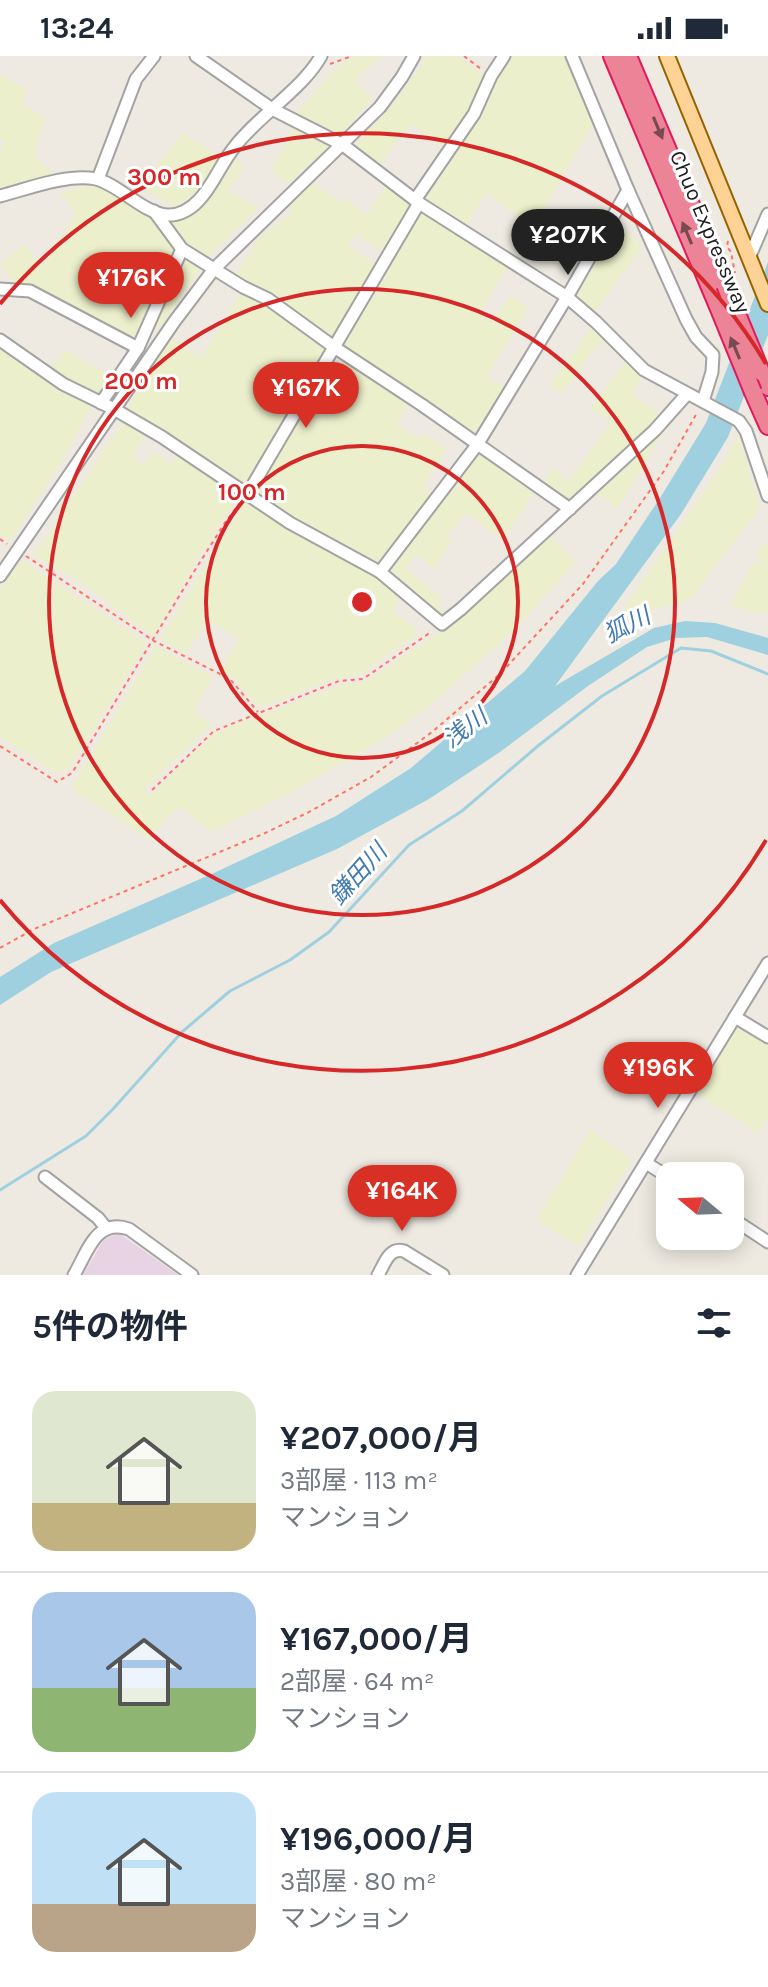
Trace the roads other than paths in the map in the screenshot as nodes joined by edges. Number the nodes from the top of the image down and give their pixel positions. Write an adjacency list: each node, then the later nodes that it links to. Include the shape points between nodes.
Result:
1 (154, 56): 12 (street, via 136,79)
2 (196, 56): 10 (street)
3 (414, 56): 11 (street, via 380,107)
4 (504, 56): 15 (street, via 474,114)
5 (572, 56): 13 (street)
6 (612, 56): 27 (highway, Chuo Expressway, one-way to 6, bridge, via 717,304)
7 (628, 56): 27 (highway, Chuo Expressway, one-way to 27, bridge)
8 (667, 56): 19 (main road)
9 (319, 57): 10 (street)
10 (272, 109): 11 (street); 16 (street, via 233,149 200,200 182,213)
11 (343, 145): 15 (street); 20 (street)
12 (98, 179): 14 (street, via 60,181); 16 (street)
13 (628, 190): 22 (street); 30 (street, via 686,319 713,355)
14 (0, 196)
15 (417, 201): 22 (street); 25 (street)
16 (154, 211): 18 (street)
17 (768, 214): 19 (street)
18 (182, 249): 20 (street); 26 (street)
19 (749, 258): 23 (main road)
20 (214, 269): 25 (street, via 268,299); 31 (street)
21 (0, 289): 26 (street, via 30,291)
22 (567, 297): 28 (street, via 644,370); 33 (street)
23 (768, 304)
24 (0, 340): 29 (street)
25 (334, 347): 33 (street); 34 (street)
26 (138, 348): 29 (street)
27 (761, 384): 32 (highway, Chuo Expressway)
28 (687, 394): 30 (street); 36 (street)
29 (101, 403): 31 (street)
30 (706, 403): 35 (street, via 739,421 746,431)
31 (114, 409): 34 (street); 38 (street)
32 (768, 426)
33 (477, 445): 36 (street); 37 (street)
34 (247, 495): 37 (street)
35 (768, 496)
36 (570, 509): 37 (street, via 442,624)
37 (380, 572)
38 (0, 576)
39 (768, 963): 40 (street)
40 (735, 1017): 41 (street); 42 (street)
41 (768, 1037)
42 (646, 1163): 43 (street); 52 (street)
43 (656, 1169)
44 (45, 1177): 46 (street)
45 (744, 1226): 47 (street)
46 (106, 1228): 48 (street); 49 (street, via 129,1229)
47 (768, 1242)
48 (74, 1275)
49 (192, 1275)
50 (378, 1275): 51 (street, via 397,1250)
51 (443, 1275)
52 (577, 1275)

